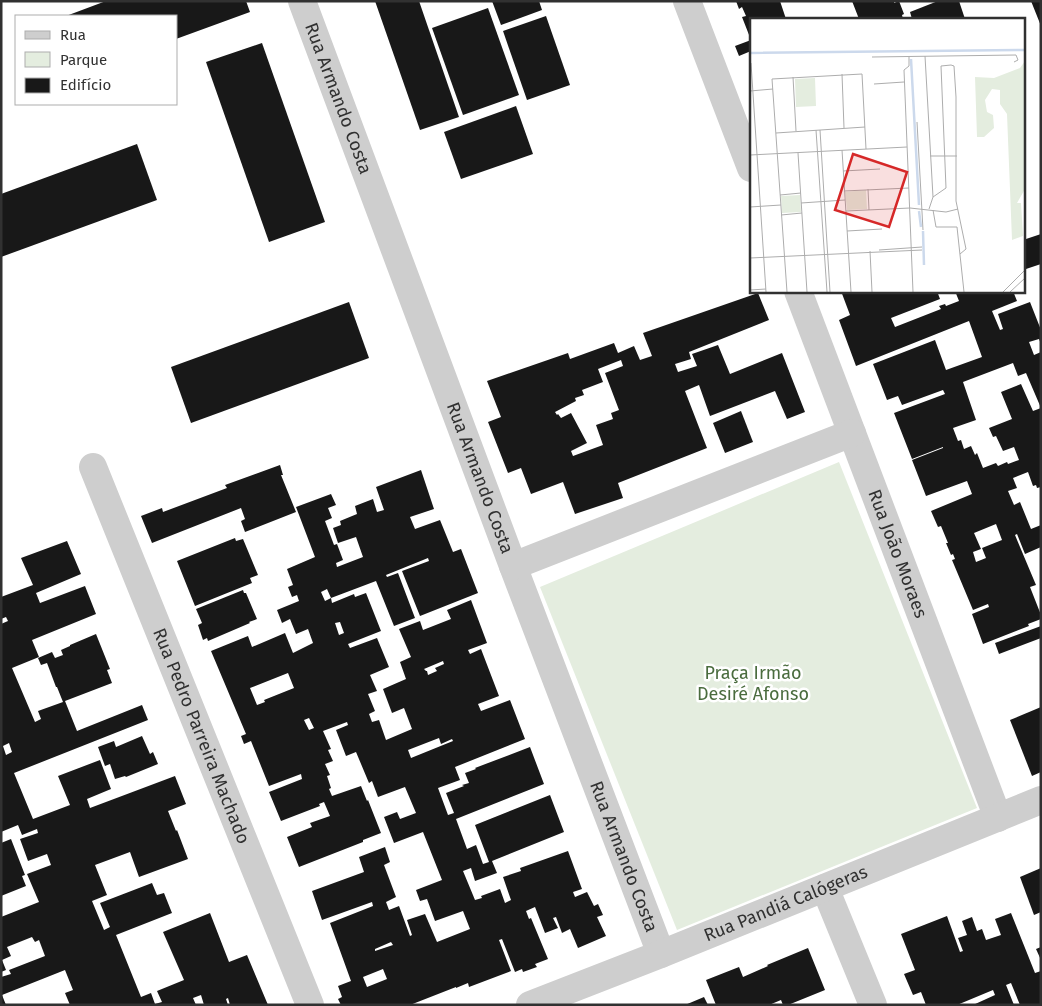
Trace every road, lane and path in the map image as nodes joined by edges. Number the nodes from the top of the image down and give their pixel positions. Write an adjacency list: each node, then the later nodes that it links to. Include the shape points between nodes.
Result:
1 (302, 1): 7 (street, Rua Armando Costa)
2 (687, 1): 3 (street)
3 (750, 165)
4 (798, 292): 5 (street, Rua João Moraes)
5 (852, 433): 7 (street); 9 (street, Rua João Moraes)
6 (93, 467): 12 (street, Rua Pedro Parreira Machado)
7 (513, 566): 11 (street, Rua Armando Costa)
8 (1041, 800): 9 (street, Rua Pandiá Calógeras)
9 (998, 818): 10 (street, Rua Pandiá Calógeras)
10 (825, 888): 11 (street, Rua Pandiá Calógeras); 14 (street)
11 (661, 954): 13 (street, Rua Pandiá Calógeras)
12 (310, 1005)
13 (530, 1005)
14 (872, 1005)

